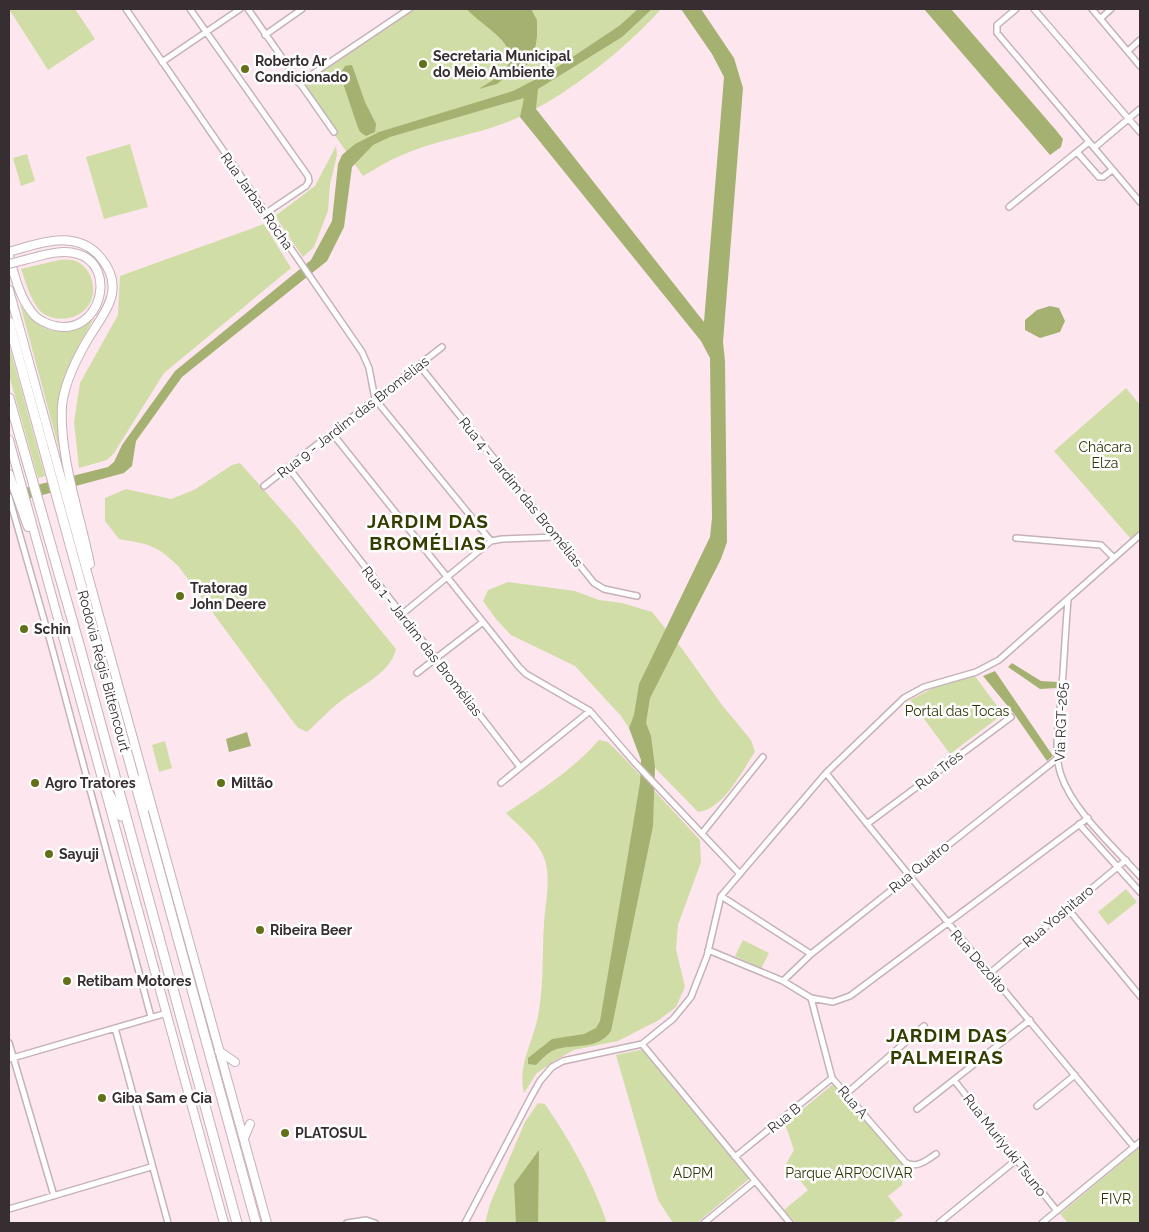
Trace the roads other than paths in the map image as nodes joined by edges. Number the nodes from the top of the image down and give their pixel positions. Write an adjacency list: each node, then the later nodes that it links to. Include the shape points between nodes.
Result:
1 (126, 9): 16 (street, Rua Jarbas Rocha)
2 (190, 9): 12 (street)
3 (240, 9): 12 (street)
4 (248, 9): 13 (street)
5 (302, 9): 13 (street)
6 (409, 9): 18 (street)
7 (1016, 9): 23 (street, via 996,25 997,33)
8 (1034, 9): 20 (street)
9 (1092, 9): 11 (street)
10 (1111, 9): 11 (street)
11 (1101, 18): 15 (street)
12 (206, 31): 16 (street); 29 (street, via 309,181)
13 (266, 35): 18 (street)
14 (1140, 40): 15 (street)
15 (1128, 51): 17 (street)
16 (162, 62): 29 (street, Rua Jarbas Rocha)
17 (1140, 66)
18 (299, 83): 21 (street)
19 (1140, 109): 20 (street)
20 (1129, 119): 22 (street); 24 (street)
21 (334, 132)
22 (1140, 132)
23 (1089, 142): 24 (street); 25 (street)
24 (1094, 148): 26 (street)
25 (1077, 152): 26 (street, via 1099,177); 28 (street)
26 (1112, 170): 27 (street)
27 (1140, 202)
28 (1009, 207)
29 (266, 213): 38 (street, Rua Jarbas Rocha, via 365,358)
30 (9, 252): 57 (main road, via 63,239 89,246 107,266 112,280 109,308 85,344 64,390 62,422)
31 (9, 256): 32 (main road, bridge, via 23,298 45,324 68,326 95,311 100,299 98,275 86,258 79,254 58,252 28,259)
32 (9, 264)
33 (9, 290): 41 (main road)
34 (9, 322): 41 (highway, Rodovia Régis Bittencourt)
35 (442, 347): 36 (street, Rua 9 - Jardim das Bromélias)
36 (419, 365): 38 (street, Rua 9 - Jardim das Bromélias); 49 (street, Rua 4 - Jardim das Bromélias)
37 (9, 398): 73 (highway, Rodovia Régis Bittencourt)
38 (375, 399): 39 (street, Rua 9 - Jardim das Bromélias); 51 (street)
39 (332, 433): 42 (street, Rua 9 - Jardim das Bromélias); 53 (street)
40 (9, 440): 47 (main road, via 19,477)
41 (53, 467): 45 (highway, Rodovia Régis Bittencourt)
42 (288, 467): 44 (street, Rua 9 - Jardim das Bromélias); 56 (street, Rua 1 - Jardim das Bromélias)
43 (10, 478): 47 (main road)
44 (264, 486)
45 (60, 492): 57 (main road); 75 (highway, Rodovia Régis Bittencourt)
46 (9, 497): 47 (street)
47 (19, 504): 69 (main road, via 54,606); 92 (street, via 51,644)
48 (1140, 535): 52 (street)
49 (558, 538): 51 (street); 54 (street, Rua 4 - Jardim das Bromélias, via 597,586)
50 (1016, 538): 52 (street, via 1100,545)
51 (490, 541): 53 (street)
52 (1114, 558): 55 (street)
53 (447, 577): 56 (street); 58 (street)
54 (637, 596)
55 (1068, 600): 64 (street, Via RGT-265); 66 (street, via 994,664 924,687 904,698)
56 (401, 615): 59 (street, Rua 1 - Jardim das Bromélias)
57 (101, 620): 67 (main road)
58 (483, 622): 59 (street); 61 (street, via 526,674)
59 (435, 659): 60 (street); 65 (street, Rua 1 - Jardim das Bromélias)
60 (417, 673)
61 (590, 711): 65 (street); 74 (street)
62 (1011, 717): 71 (street, Rua Três)
63 (763, 757): 74 (street)
64 (1058, 758): 70 (street, Via RGT-265, via 1064,782); 79 (street, Rua Quatro)
65 (520, 767): 68 (street)
66 (826, 773): 71 (street, Rua Dezoito); 78 (street)
67 (143, 776): 75 (highway); 98 (main road)
68 (501, 783)
69 (104, 785): 73 (highway); 91 (main road)
70 (1088, 818): 72 (street); 76 (street, Via RGT-265)
71 (866, 824): 79 (street, Rua Dezoito)
72 (1079, 824): 77 (street); 84 (street)
73 (129, 829): 114 (highway, Rodovia Régis Bittencourt)
74 (702, 832): 78 (street)
75 (150, 837): 124 (highway, Rodovia Régis Bittencourt)
76 (1126, 860): 77 (street, Rua Yoshitaro); 80 (street, Via RGT-265)
77 (1117, 867): 81 (street); 83 (street, Rua Yoshitaro)
78 (740, 874): 82 (street)
79 (909, 876): 84 (street, Rua Dezoito); 86 (street, Rua Quatro)
80 (1140, 876)
81 (1140, 892)
82 (721, 896): 85 (street); 86 (street)
83 (1068, 909): 87 (street, Rua Yoshitaro); 89 (street)
84 (946, 923): 87 (street, Rua Dezoito); 90 (street, via 850,996 838,1002)
85 (708, 950): 88 (street); 97 (street, via 687,1003)
86 (811, 954): 88 (street, Rua Quatro)
87 (990, 973): 93 (street, Rua Dezoito)
88 (783, 980): 90 (street)
89 (1140, 996)
90 (811, 998): 102 (street, Rua A)
91 (167, 1013): 92 (street); 121 (main road)
92 (151, 1017): 95 (street)
93 (1030, 1020): 101 (street, Rua Dezoito); 103 (street)
94 (924, 1026): 104 (street)
95 (115, 1028): 99 (street); 115 (street)
96 (9, 1043): 99 (street)
97 (642, 1044): 112 (street); 128 (street, via 575,1057 552,1068 531,1097)
98 (220, 1051): 100 (main road); 108 (main road)
99 (11, 1058): 117 (street)
100 (235, 1062)
101 (1075, 1075): 105 (street); 110 (street, Rua Dezoito)
102 (832, 1078): 104 (street, Rua A); 112 (street, Rua B)
103 (954, 1080): 106 (street); 113 (street, Rua Muriyuki Tsuno)
104 (846, 1094): 111 (street, Rua A, via 904,1162 917,1165)
105 (1037, 1106)
106 (917, 1109)
107 (250, 1124): 108 (main road)
108 (244, 1138): 125 (main road)
109 (1140, 1142): 110 (street)
110 (1134, 1147): 119 (street)
111 (936, 1154)
112 (735, 1156): 116 (street)
113 (1016, 1160): 119 (street, Rua Muriyuki Tsuno); 131 (street)
114 (221, 1164): 122 (highway); 123 (highway, Rodovia Régis Bittencourt)
115 (151, 1167): 117 (street); 120 (street)
116 (755, 1181): 129 (street); 130 (street)
117 (54, 1196): 118 (street)
118 (9, 1209)
119 (1057, 1211): 132 (street)
120 (168, 1223)
121 (224, 1223)
122 (231, 1223)
123 (237, 1223)
124 (256, 1223)
125 (267, 1223)
126 (347, 1223): 127 (street, via 366,1220)
127 (375, 1223)
128 (465, 1223)
129 (704, 1223)
130 (790, 1223)
131 (939, 1223)
132 (1042, 1223)

